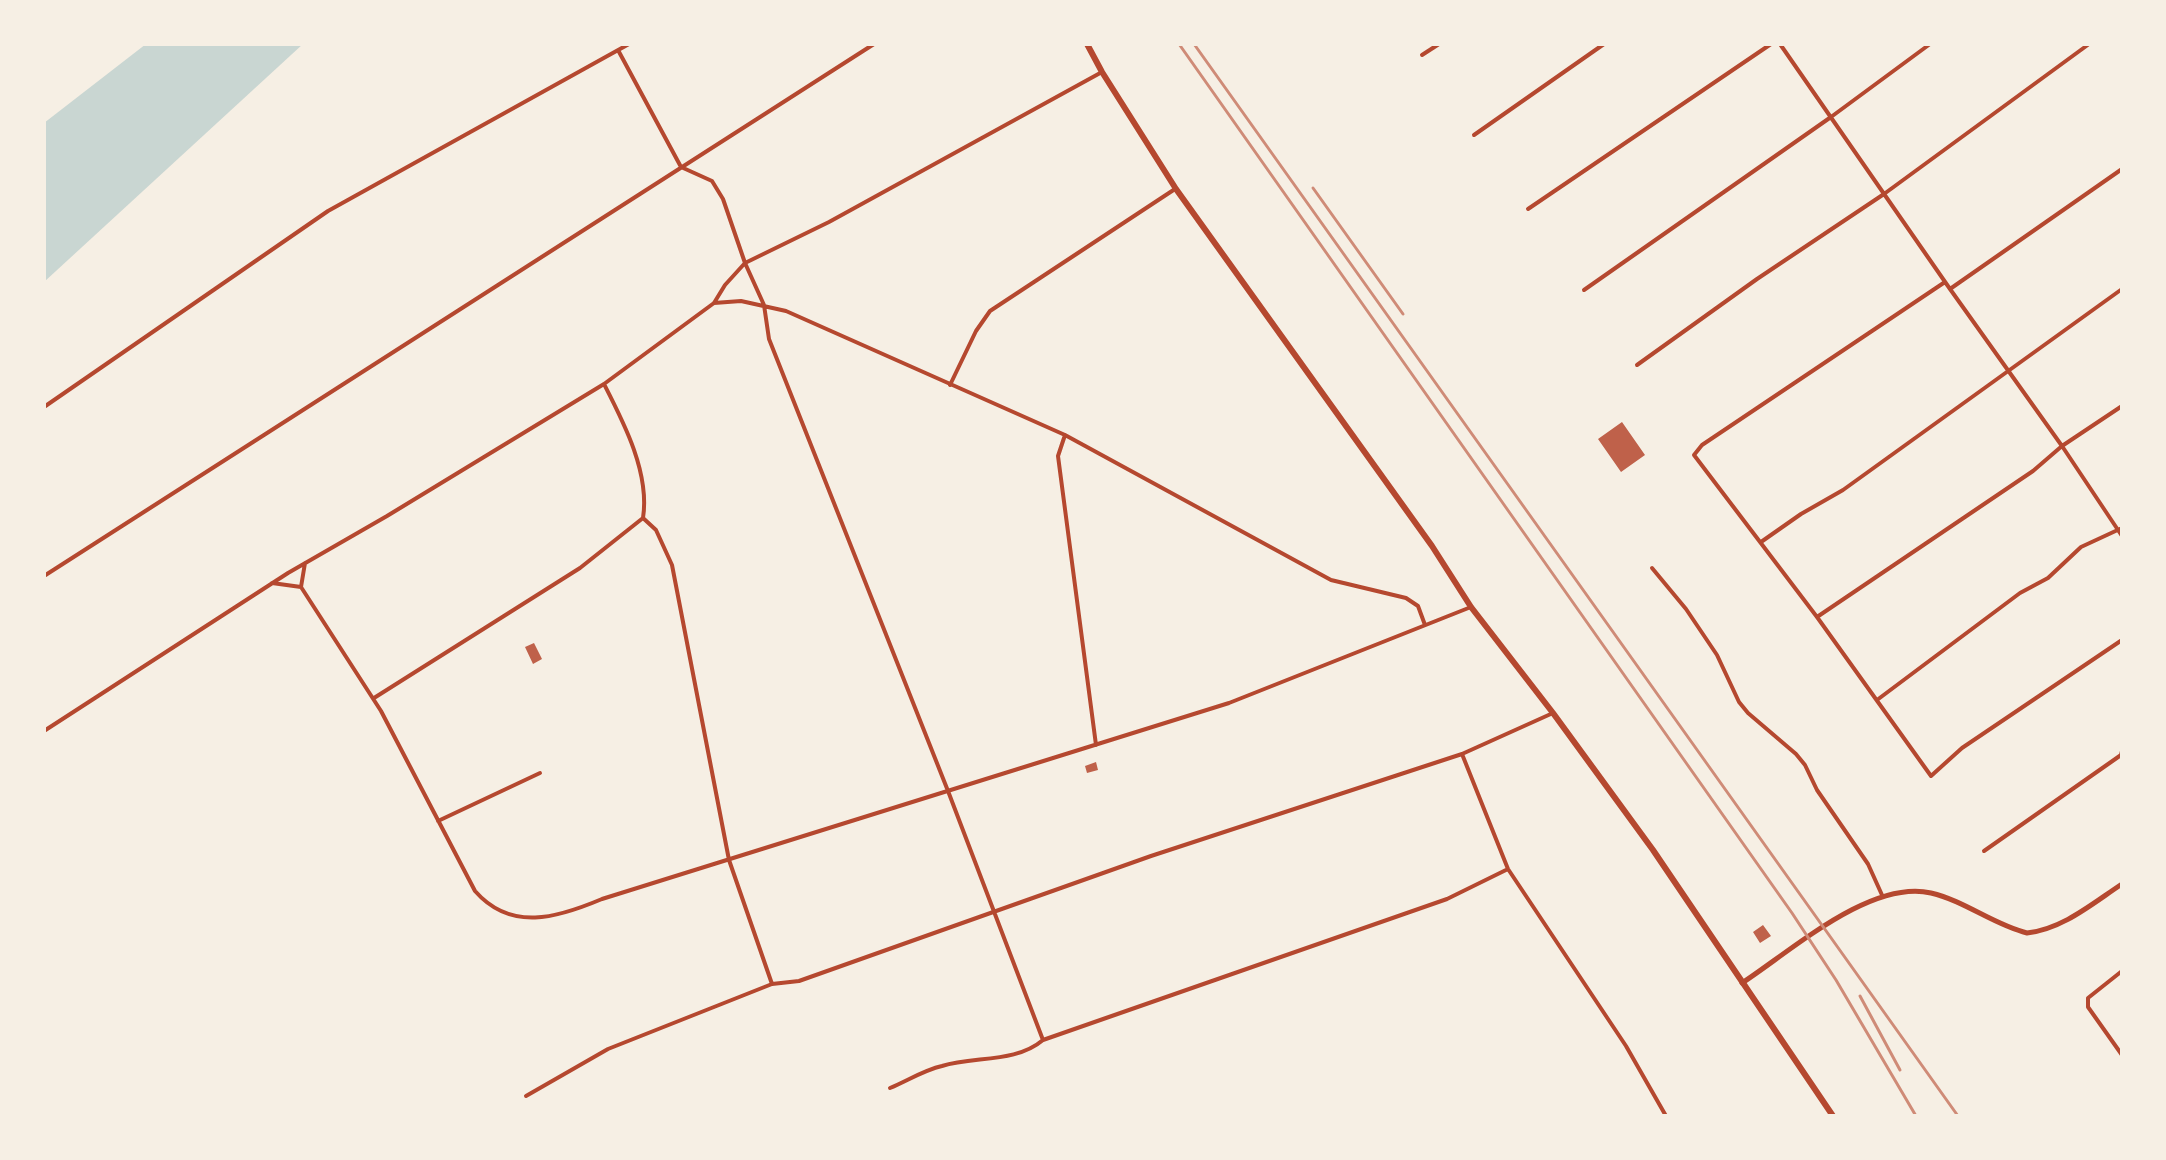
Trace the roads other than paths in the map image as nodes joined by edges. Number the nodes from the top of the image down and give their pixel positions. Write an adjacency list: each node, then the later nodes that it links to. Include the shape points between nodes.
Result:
1 (629, 44): 10 (street)
2 (874, 44): 15 (street)
3 (1087, 44): 12 (main road)
4 (1439, 44): 11 (street)
5 (1604, 44): 14 (street)
6 (1771, 44): 19 (street)
7 (1780, 44): 13 (street)
8 (1930, 44): 13 (street)
9 (2089, 44): 18 (street)
10 (618, 50): 15 (street); 32 (street, via 328,211)
11 (1422, 55)
12 (1102, 72): 17 (main road); 20 (street)
13 (1831, 117): 18 (street); 24 (street)
14 (1474, 135)
15 (681, 167): 20 (street, via 712,181 718,190); 40 (street)
16 (2122, 169): 22 (street)
17 (1176, 189): 30 (street, via 990,311); 43 (main road)
18 (1884, 194): 21 (street); 27 (street)
19 (1528, 209)
20 (745, 263): 25 (street); 26 (street)
21 (1945, 282): 22 (street); 37 (street, via 1694,455)
22 (1950, 289): 28 (street)
23 (2122, 289): 28 (street)
24 (1584, 290)
25 (714, 303): 26 (street); 29 (street)
26 (764, 305): 30 (street); 55 (street, via 769,339)
27 (1637, 365)
28 (2009, 372): 34 (street); 37 (street)
29 (604, 384): 35 (street, via 642,471); 38 (street)
30 (950, 385): 33 (street)
31 (2122, 406): 34 (street)
32 (44, 407)
33 (1065, 435): 45 (street, via 1331,580 1406,598 1418,606); 51 (street, via 1058,456)
34 (2062, 446): 36 (street); 44 (street)
35 (643, 518): 47 (street, via 580,568); 58 (street, via 656,530 672,565)
36 (2121, 531): 48 (street, via 2081,547 2048,578 2020,593)
37 (1761, 542): 44 (street)
38 (305, 563): 41 (street); 42 (street)
39 (1652, 568): 61 (street, via 1709,643 1748,713 1805,765)
40 (44, 576)
41 (272, 583): 42 (street); 50 (street)
42 (301, 587): 47 (street)
43 (1471, 607): 45 (street); 49 (main road)
44 (1817, 617): 48 (street)
45 (1425, 625): 51 (street, via 1229,703)
46 (2122, 640): 48 (street, via 1962,748 1931,776)
47 (374, 698): 56 (street)
48 (1877, 700)
49 (1553, 713): 53 (street); 64 (main road)
50 (44, 731)
51 (1096, 745): 55 (street)
52 (2122, 751): 57 (street)
53 (1462, 754): 59 (street); 62 (street)
54 (540, 773): 56 (street)
55 (948, 791): 58 (street); 62 (street)
56 (438, 821): 58 (street, via 475,891 488,907 503,914 570,912)
57 (1984, 851)
58 (729, 860): 65 (street)
59 (1508, 869): 66 (street, via 1447,899); 70 (street, via 1626,1046)
60 (2122, 884): 61 (street, via 2038,932 2018,931 1931,893)
61 (1882, 895): 64 (street)
62 (993, 911): 65 (street, via 799,981); 66 (street)
63 (2122, 971): 67 (street, via 2088,998 2088,1007)
64 (1742, 983): 71 (main road)
65 (772, 984): 69 (street, via 608,1049)
66 (1043, 1040): 68 (street, via 1019,1053 941,1066)
67 (2122, 1055)
68 (890, 1088)
69 (526, 1096)
70 (1666, 1116)
71 (1833, 1116)

